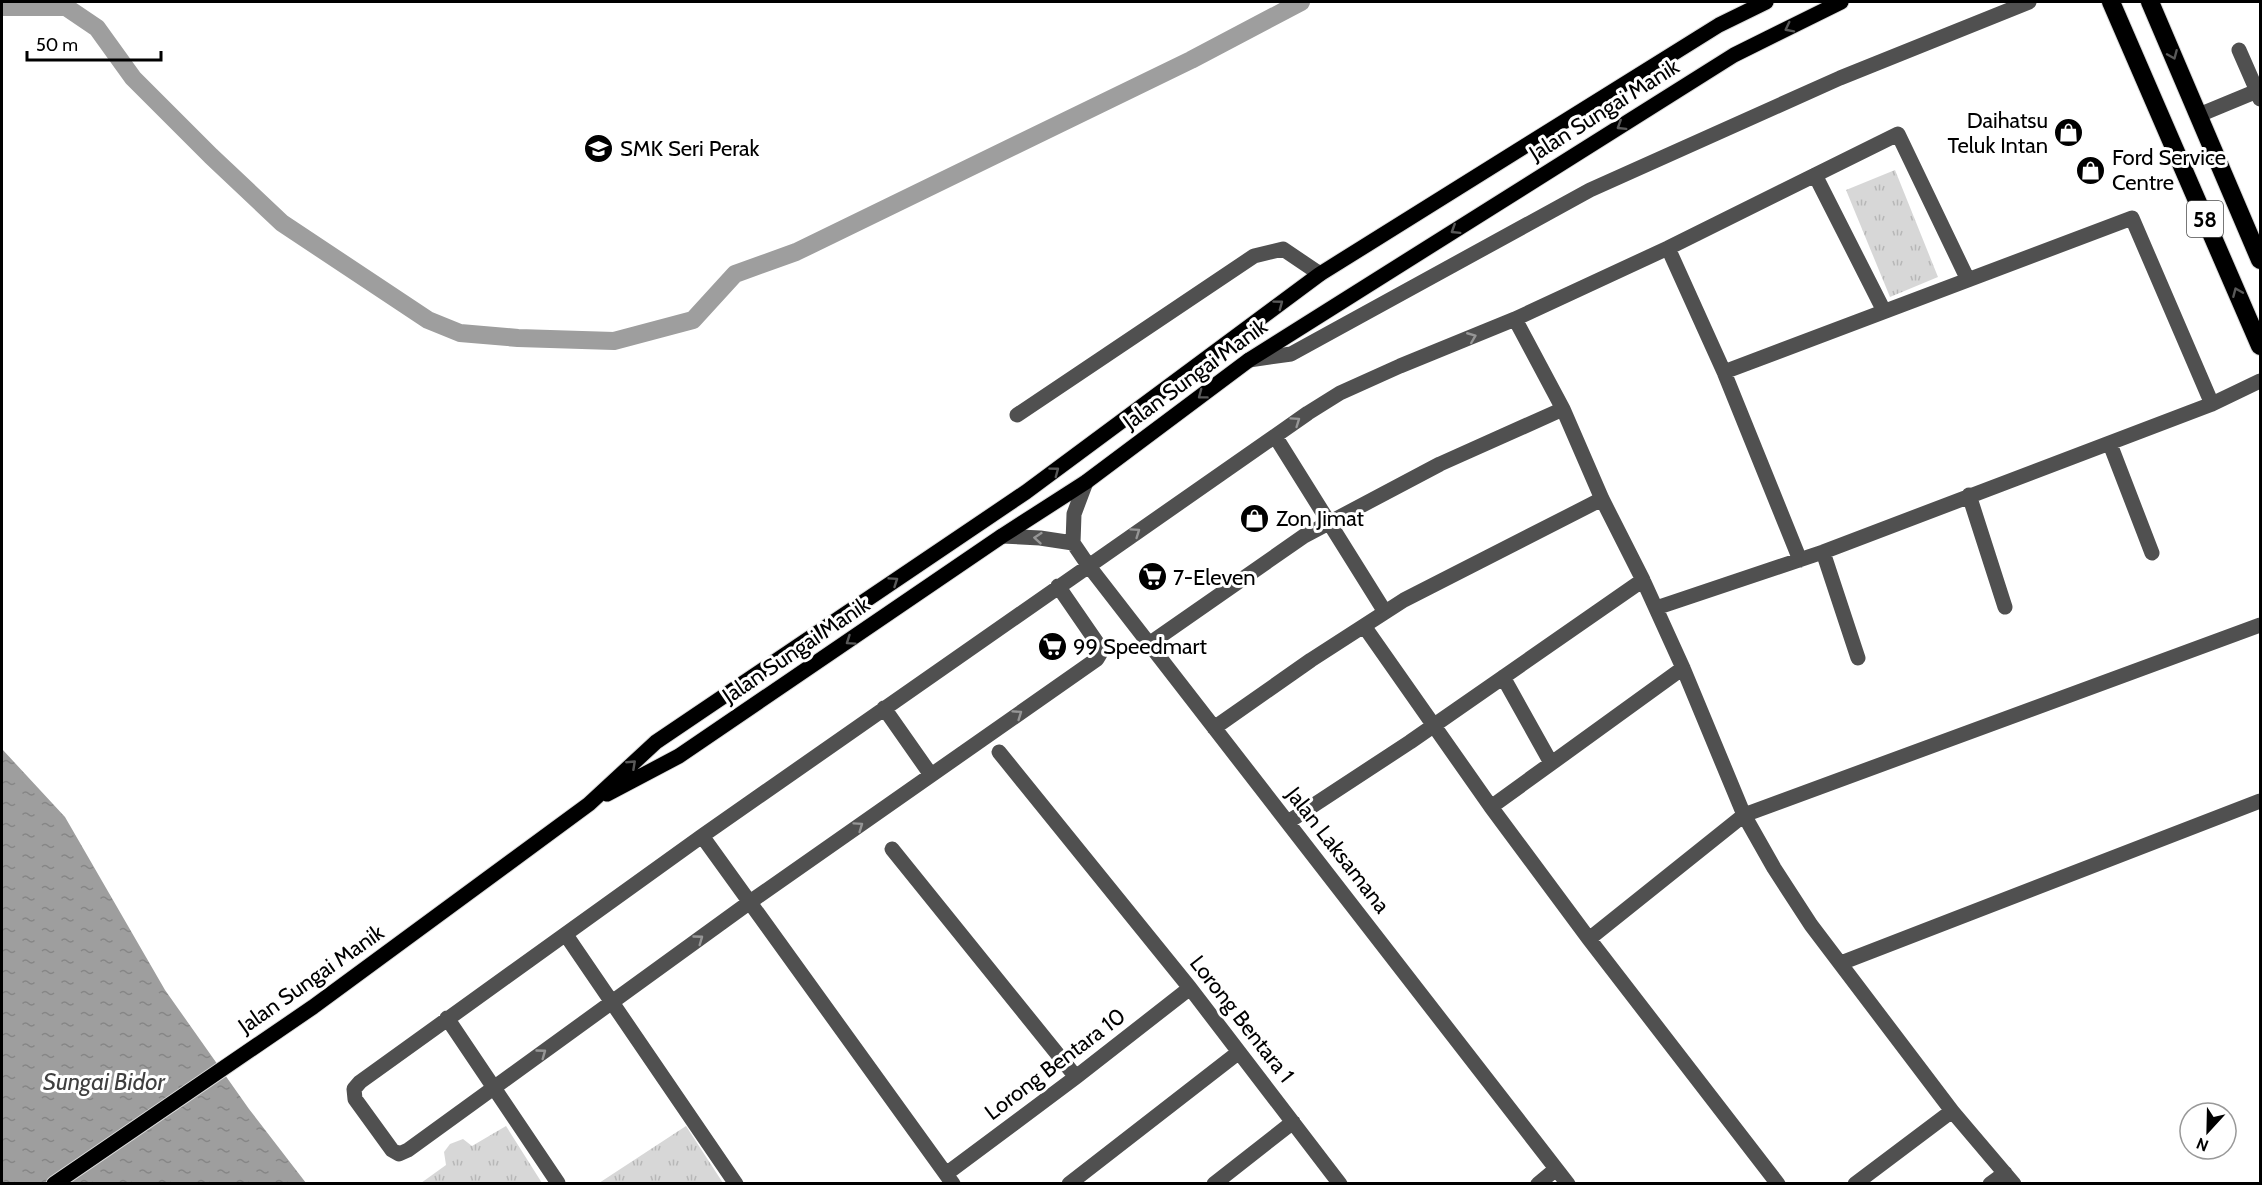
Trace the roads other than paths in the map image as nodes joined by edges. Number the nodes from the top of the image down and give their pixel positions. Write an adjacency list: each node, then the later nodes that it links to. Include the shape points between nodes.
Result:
1 (1766, 2): 12 (main road, Jalan Sungai Manik, via 1719,25)
2 (1841, 2): 17 (main road, Jalan Sungai Manik, one-way to 17, via 1734,55)
3 (2030, 2): 17 (street, via 1840,78 1580,196 1291,354)
4 (2111, 2): 16 (highway, 58, one-way to 4)
5 (2150, 2): 8 (highway, 58, one-way to 8)
6 (2239, 50): 7 (street)
7 (2259, 95): 8 (street)
8 (2199, 115): 11 (highway, 58)
9 (1815, 175): 10 (street); 13 (street, via 1898,134); 14 (street)
10 (1668, 248): 15 (street); 18 (street)
11 (2260, 260)
12 (1320, 274): 22 (street, via 1283,249 1254,256); 53 (main road, Jalan Sungai Manik, one-way to 12, via 656,742 1026,492)
13 (1968, 280): 14 (street); 20 (street, via 2132,218)
14 (1884, 311): 18 (street)
15 (1515, 319): 21 (street); 23 (street, one-way to 15, via 1340,393)
16 (2260, 346)
17 (1249, 360): 25 (main road, Jalan Sungai Manik, one-way to 25)
18 (1724, 372): 33 (street)
19 (2260, 381): 20 (street)
20 (2212, 404): 24 (street)
21 (1563, 409): 27 (street); 28 (street, via 1440,464)
22 (1017, 416)
23 (1275, 436): 28 (street); 34 (street, one-way to 23)
24 (2110, 444): 26 (street); 32 (street)
25 (1086, 482): 29 (main road, Jalan Sungai Manik); 30 (street, via 1074,514)
26 (1970, 495): 31 (street); 37 (street)
27 (1602, 499): 35 (street); 39 (street)
28 (1329, 522): 39 (street); 42 (street)
29 (1002, 536): 30 (street, one-way to 29); 53 (main road, Jalan Sungai Manik, one-way to 53, via 680,756)
30 (1073, 543): 34 (street, Jalan Laksamana)
31 (1823, 552): 33 (street); 43 (street)
32 (2152, 553)
33 (1800, 560): 38 (street)
34 (1088, 565): 36 (street); 42 (street, Jalan Laksamana)
35 (1643, 580): 38 (street); 45 (street)
36 (1058, 586): 46 (street); 51 (street, one-way to 36, via 1097,659 1100,647)
37 (2005, 607)
38 (1656, 608): 44 (street)
39 (1385, 612): 41 (street)
40 (2260, 625): 55 (street)
41 (1364, 626): 47 (street); 48 (street)
42 (1149, 644): 48 (street, Jalan Laksamana)
43 (1858, 658)
44 (1683, 668): 50 (street); 55 (street)
45 (1503, 677): 47 (street); 50 (street)
46 (884, 708): 51 (street); 57 (street)
47 (1433, 725): 54 (street); 56 (street)
48 (1214, 728): 56 (street, Jalan Laksamana)
49 (999, 752): 63 (street, Lorong Bentara 1)
50 (1551, 763): 54 (street)
51 (931, 775): 59 (street, one-way to 51)
52 (2260, 801): 62 (street)
53 (589, 804): 76 (main road, Jalan Sungai Manik, via 313,1007)
54 (1491, 807): 61 (street)
55 (1744, 815): 61 (street); 62 (street, via 1792,897)
56 (1288, 822): 71 (street, Jalan Laksamana)
57 (702, 836): 59 (street); 60 (street)
58 (892, 849): 67 (street)
59 (750, 902): 64 (street, one-way to 59); 73 (street)
60 (566, 935): 64 (street); 65 (street)
61 (1589, 939): 82 (street)
62 (1841, 963): 69 (street)
63 (1190, 988): 66 (street, Lorong Bentara 1); 67 (street, Lorong Bentara 10)
64 (612, 1002): 68 (street, one-way to 64); 77 (street)
65 (447, 1018): 68 (street); 68 (street, via 360,1082 354,1089 355,1099 399,1154)
66 (1239, 1052): 70 (street, Lorong Bentara 1); 78 (street)
67 (1076, 1077): 73 (street, Lorong Bentara 10)
68 (495, 1088): 74 (street)
69 (1952, 1111): 72 (street); 83 (street)
70 (1293, 1122): 75 (street); 79 (street, Lorong Bentara 1)
71 (1556, 1169): 80 (street); 81 (street, Jalan Laksamana)
72 (2009, 1178): 84 (street)
73 (949, 1179)
74 (558, 1183)
75 (1215, 1183)
76 (54, 1184)
77 (736, 1184)
78 (1069, 1184)
79 (1340, 1184)
80 (1538, 1184)
81 (1568, 1184)
82 (1778, 1184)
83 (1855, 1184)
84 (1990, 1184)

